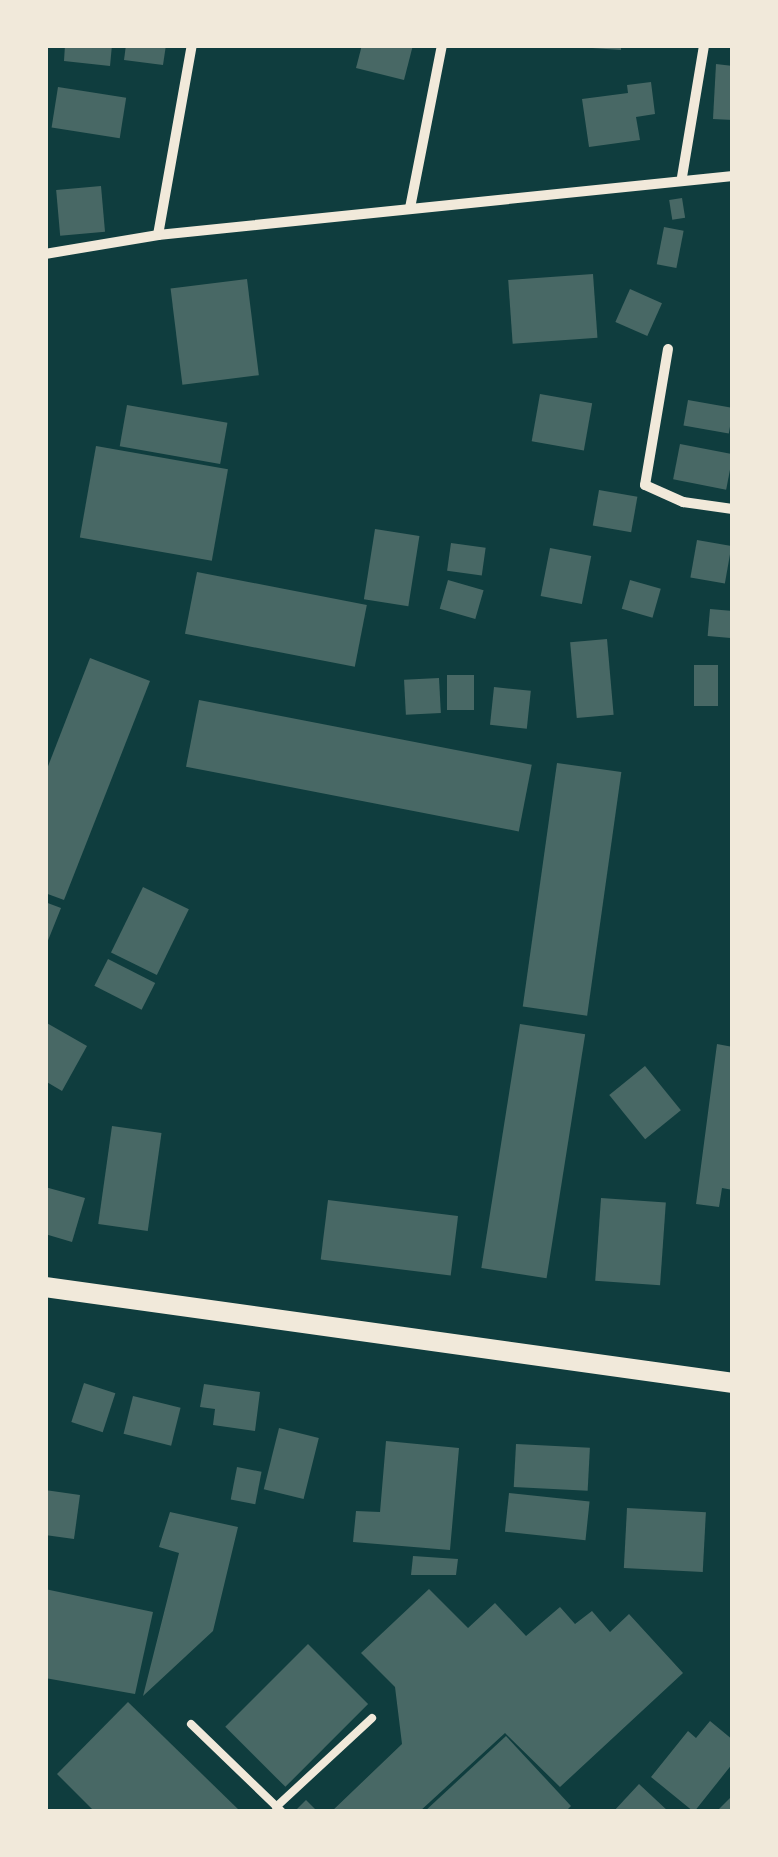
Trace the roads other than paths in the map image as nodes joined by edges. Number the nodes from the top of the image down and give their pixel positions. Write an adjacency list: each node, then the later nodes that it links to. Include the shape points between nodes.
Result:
1 (192, 45): 7 (street)
2 (442, 45): 6 (street)
3 (704, 45): 5 (street)
4 (733, 176): 5 (street)
5 (682, 177): 6 (street)
6 (410, 208): 7 (street)
7 (158, 235): 8 (street)
8 (45, 254)
9 (668, 349): 10 (street, via 645,485 683,502)
10 (733, 508)
11 (45, 1287): 12 (main road)
12 (733, 1383)
13 (372, 1718): 15 (lane)
14 (190, 1724): 15 (lane)
15 (279, 1810)

